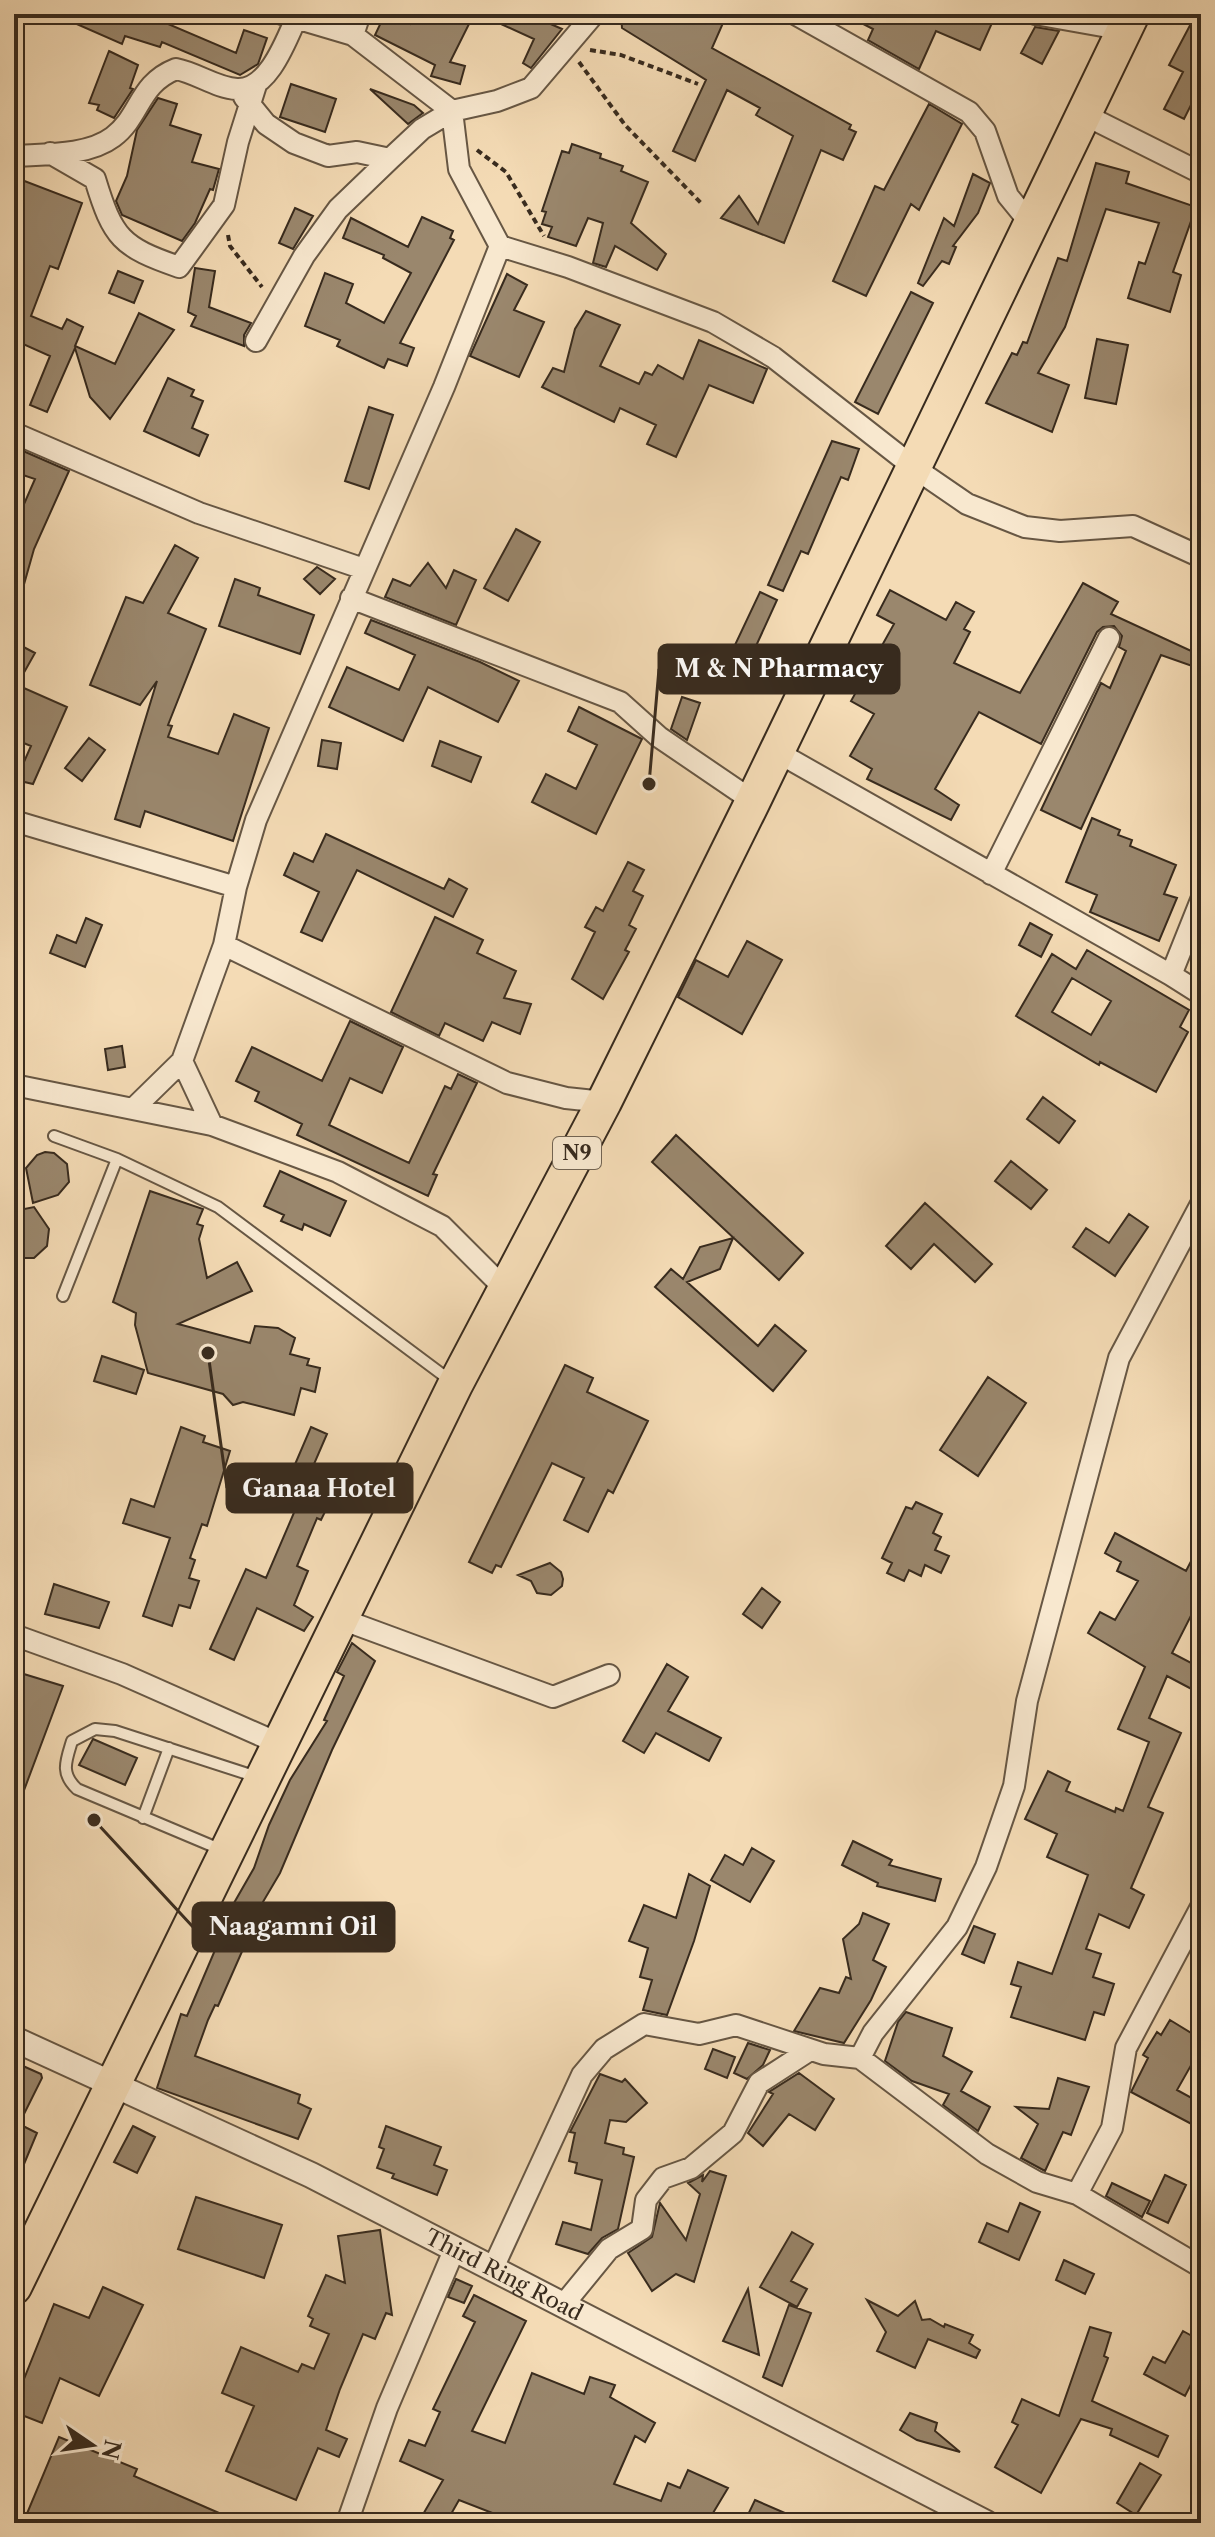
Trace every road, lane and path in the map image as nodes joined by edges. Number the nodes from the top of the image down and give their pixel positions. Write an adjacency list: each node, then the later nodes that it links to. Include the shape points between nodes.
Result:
1 (360, 14): 7 (street)
2 (594, 14): 8 (street)
3 (795, 14): 20 (street, via 969,112 985,131 1008,196)
4 (1035, 14): 6 (street)
5 (292, 16): 7 (street); 10 (street, via 270,68)
6 (1128, 22): 12 (highway, N9)
7 (353, 35): 11 (street)
8 (568, 48): 9 (path, via 621,55); 11 (street, via 531,88); 18 (path, via 625,125)
9 (698, 84)
10 (249, 93): 14 (street, via 176,69 150,84 113,138 96,147); 16 (street, via 266,124 294,143 328,156 357,152); 19 (street)
11 (452, 111): 16 (street, via 422,129); 21 (street, via 459,169)
12 (1083, 114): 17 (street); 20 (highway, N9)
13 (476, 149): 22 (path, via 506,172 535,225)
14 (50, 153): 15 (street); 19 (street, via 95,179 108,223 136,252 179,267)
15 (14, 156)
16 (390, 159): 23 (street, via 338,209)
17 (1201, 173)
18 (701, 203)
19 (224, 205): 23 (path, via 230,246)
20 (1031, 224): 26 (highway, N9)
21 (500, 246): 22 (street); 28 (street)
22 (568, 267): 26 (street, via 713,322 773,357)
23 (277, 304): 24 (street)
24 (256, 341)
25 (14, 433): 28 (street, via 199,513)
26 (916, 469): 27 (street, via 967,504 1025,527 1060,531 1133,526); 31 (highway, N9)
27 (1201, 557)
28 (364, 569): 29 (street)
29 (351, 598): 32 (street, via 620,702 659,737); 35 (street, via 256,820)
30 (1109, 638): 34 (street)
31 (777, 752): 32 (highway, N9); 34 (street)
32 (753, 801): 42 (highway, N9)
33 (14, 821): 35 (street)
34 (991, 874): 38 (street)
35 (236, 887): 37 (street)
36 (1201, 900): 38 (street)
37 (224, 945): 40 (street); 42 (street, via 507,1083)
38 (1171, 975): 39 (street)
39 (1201, 994)
40 (182, 1061): 43 (street); 44 (street)
41 (14, 1085): 43 (street)
42 (604, 1102): 48 (highway, N9)
43 (133, 1109): 44 (street)
44 (212, 1125): 48 (street, via 338,1172 442,1226)
45 (54, 1136): 46 (lane)
46 (117, 1159): 49 (lane); 50 (lane, via 218,1207)
47 (1201, 1204): 62 (street, via 1119,1358 1027,1701 1014,1786 986,1867 957,1927 873,2033)
48 (506, 1290): 50 (highway, N9)
49 (63, 1296)
50 (455, 1385): 51 (highway, N9)
51 (341, 1619): 53 (street, via 553,1697); 54 (highway, N9)
52 (14, 1635): 54 (street, via 122,1674)
53 (609, 1675)
54 (280, 1744): 56 (highway, N9)
55 (169, 1748): 56 (lane); 57 (lane); 57 (lane, via 95,1729 72,1741 64,1768 67,1779 96,1799)
56 (263, 1779): 58 (highway, N9)
57 (143, 1818): 58 (lane)
58 (227, 1852): 63 (highway, N9)
59 (1201, 1907): 64 (street, via 1126,2048 1112,2128)
60 (14, 2039): 63 (street, Third Ring Road)
61 (810, 2050): 62 (street); 67 (street, via 736,2025 699,2034 644,2024 604,2049 582,2075); 69 (street, via 759,2083 733,2133 691,2168 663,2178 646,2200 642,2229 609,2249)
62 (860, 2058): 64 (street, via 987,2154 1037,2182)
63 (113, 2085): 65 (street, Third Ring Road); 68 (highway, N9)
64 (1077, 2194): 66 (street)
65 (455, 2248): 67 (street, Third Ring Road); 70 (street, via 387,2408)
66 (1201, 2267)
67 (493, 2268): 69 (street, Third Ring Road)
68 (14, 2287)
69 (564, 2304): 71 (street, Third Ring Road)
70 (347, 2523)
71 (986, 2523)

